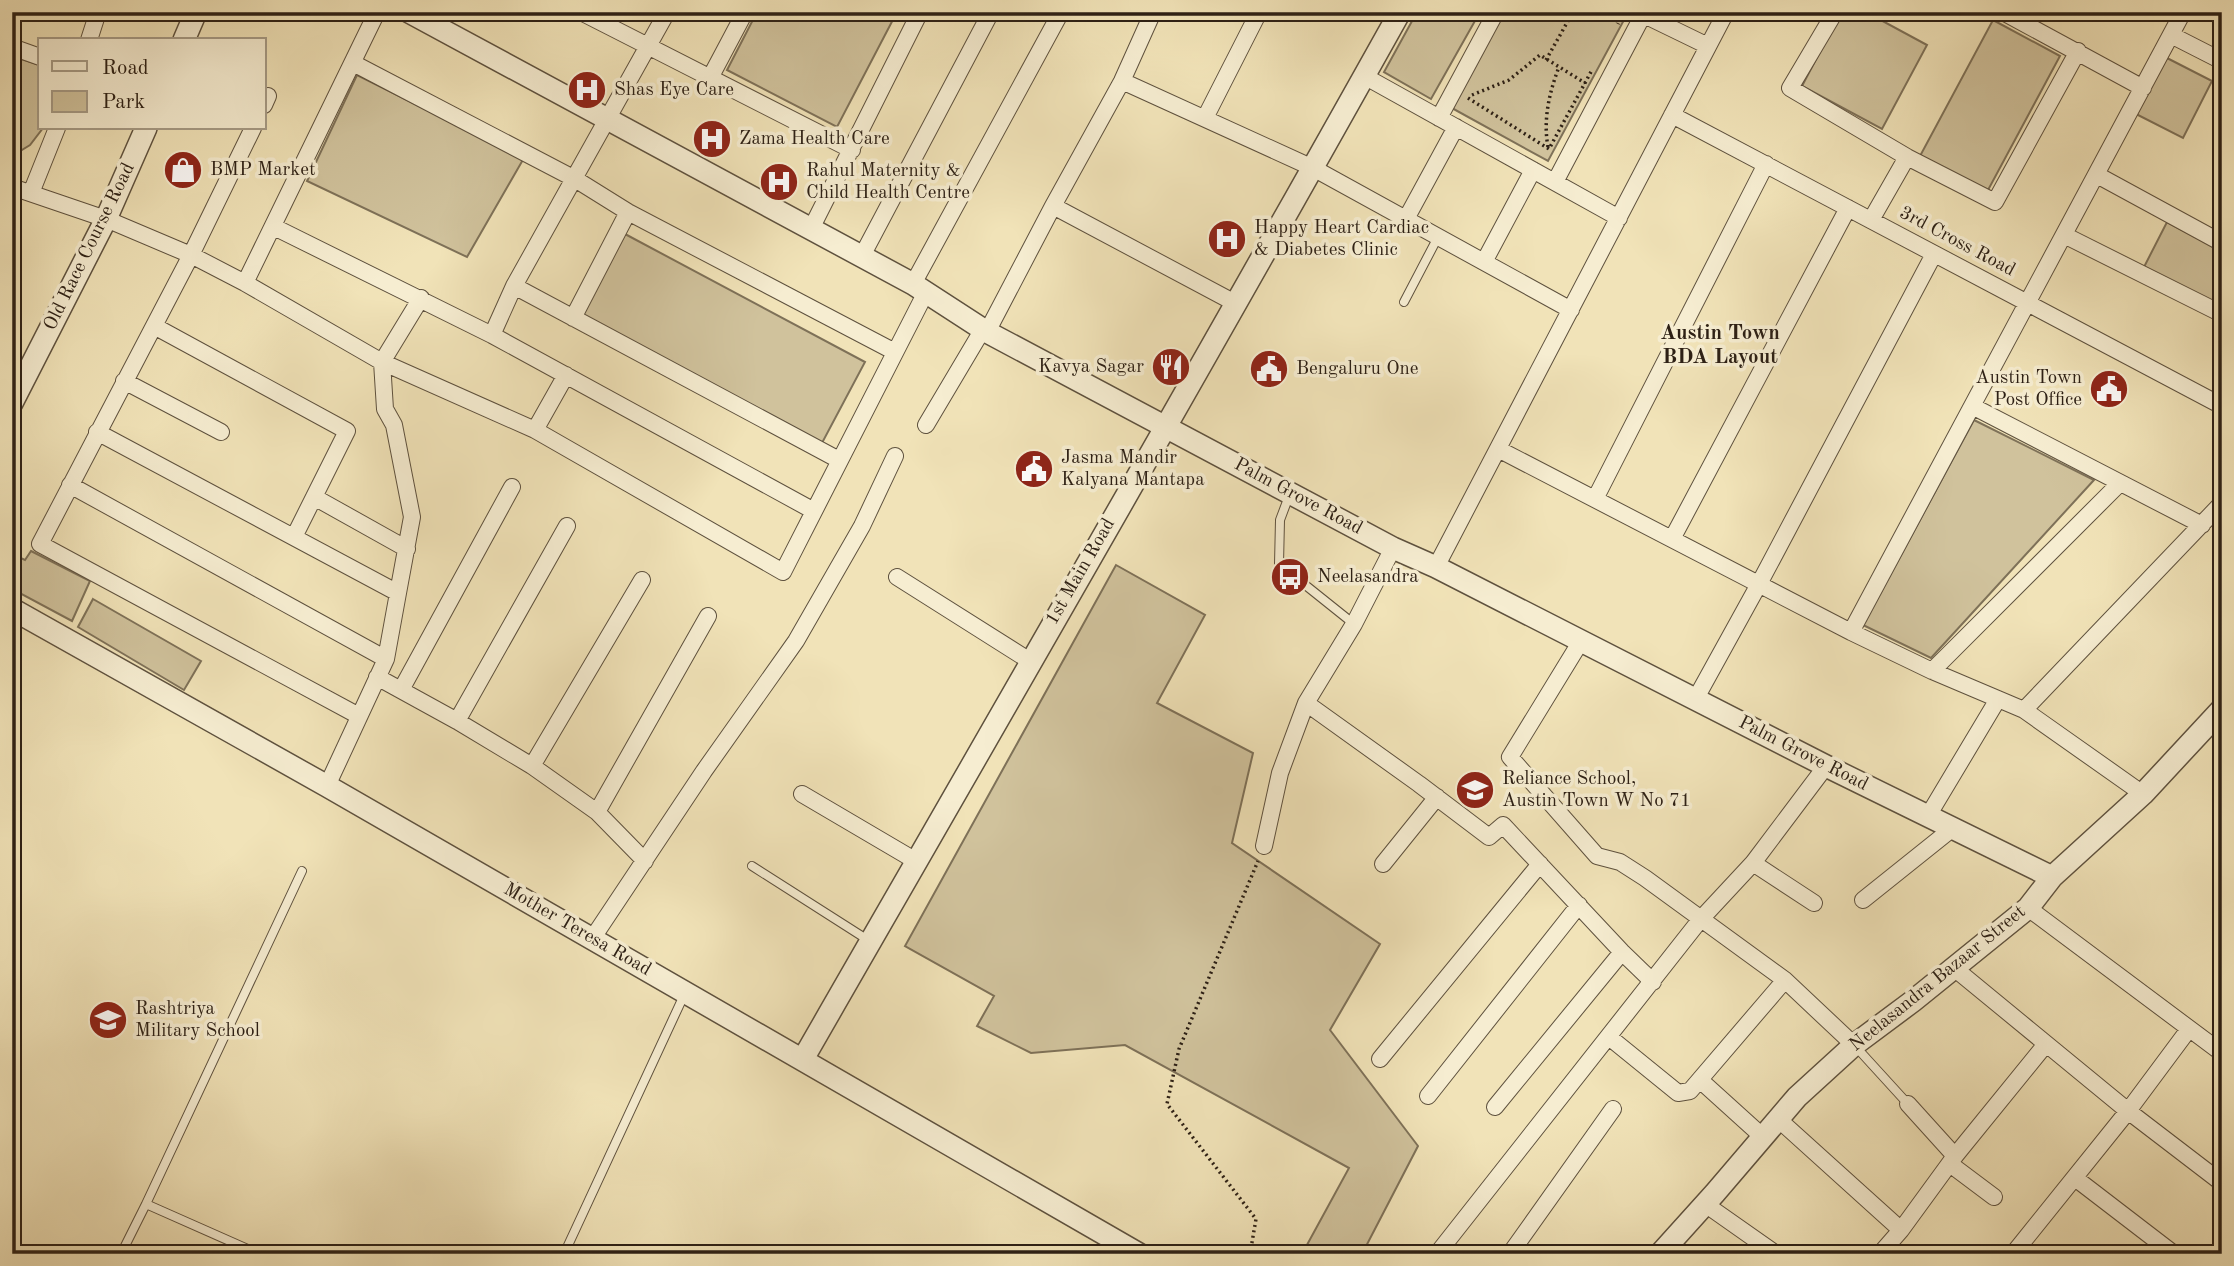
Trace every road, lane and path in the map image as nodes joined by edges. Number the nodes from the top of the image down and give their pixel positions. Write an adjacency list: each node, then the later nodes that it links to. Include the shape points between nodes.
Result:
1 (98, 12): 24 (street)
2 (196, 12): 25 (street)
3 (377, 12): 33 (street)
4 (409, 12): 47 (street, Palm Grove Road)
5 (667, 12): 26 (street)
6 (745, 12): 37 (street)
7 (920, 12): 53 (street)
8 (1061, 12): 81 (street)
9 (1153, 12): 38 (street)
10 (1259, 12): 45 (street)
11 (1400, 12): 36 (street, 1st Main Road)
12 (1496, 12): 46 (street)
13 (1573, 12): 31 (path)
14 (1601, 12): 22 (path, via 1619,22)
15 (1726, 12): 27 (street)
16 (1835, 12): 54 (street, via 1790,88)
17 (2003, 12): 29 (street)
18 (2183, 12): 23 (street)
19 (590, 14): 26 (street)
20 (984, 14): 77 (street)
21 (1641, 14): 27 (street); 42 (street)
22 (1612, 34)
23 (2171, 36): 32 (street); 41 (street)
24 (90, 38)
25 (185, 38)
26 (648, 46): 37 (street); 47 (street)
27 (1708, 46): 44 (street)
28 (12, 47): 30 (street)
29 (2078, 51): 41 (street); 54 (street, via 1995,202)
30 (38, 56)
31 (1546, 60): 34 (path); 43 (path, via 1540,55 1509,80)
32 (2222, 61)
33 (353, 63): 59 (street); 70 (street)
34 (1559, 68): 39 (path); 52 (path, via 1548,102)
35 (1592, 71): 39 (path)
36 (1364, 76): 46 (street); 56 (street, 1st Main Road)
37 (710, 78): 53 (street)
38 (1122, 81): 45 (street); 63 (street)
39 (1585, 83): 42 (path); 52 (path)
40 (1472, 84): 43 (path)
41 (2144, 88): 58 (street)
42 (1602, 93): 60 (street)
43 (1465, 96): 52 (path)
44 (1672, 114): 55 (street, 3rd Cross Road); 66 (street)
45 (1205, 118): 56 (street)
46 (1438, 118): 48 (street)
47 (609, 120): 59 (street); 71 (street, Palm Grove Road)
48 (1456, 127): 57 (street); 68 (street)
49 (56, 130): 62 (street)
50 (145, 130): 67 (street, Old Race Course Road)
51 (252, 130): 76 (street)
52 (1549, 149): 60 (path)
53 (852, 150): 71 (street)
54 (1907, 156): 69 (street)
55 (1766, 164): 64 (street, 3rd Cross Road); 112 (street)
56 (1313, 168): 68 (street); 85 (street, 1st Main Road)
57 (1533, 170): 60 (street); 78 (street)
58 (2097, 175): 72 (street); 74 (street)
59 (575, 179): 65 (street); 80 (street)
60 (1556, 180): 66 (street)
61 (12, 187): 62 (street)
62 (31, 193): 67 (street)
63 (1053, 206): 85 (street); 90 (street)
64 (1848, 208): 69 (street, 3rd Cross Road); 118 (street)
65 (628, 212): 88 (street); 92 (street)
66 (1619, 218): 86 (street)
67 (106, 219): 76 (street); 96 (street, Old Race Course Road)
68 (1406, 219): 73 (street)
69 (1871, 220): 75 (street, 3rd Cross Road)
70 (274, 227): 79 (street); 82 (street)
71 (811, 229): 77 (street, Palm Grove Road)
72 (2064, 235): 84 (street); 87 (street)
73 (1438, 237): 78 (street); 83 (lane)
74 (2222, 243)
75 (1934, 254): 84 (street, 3rd Cross Road); 124 (street)
76 (191, 255): 79 (street); 89 (street)
77 (862, 256): 81 (street, Palm Grove Road)
78 (1484, 262): 86 (street)
79 (245, 283): 93 (street)
80 (514, 286): 88 (street); 91 (street)
81 (919, 288): 90 (street, Palm Grove Road); 92 (street)
82 (421, 298): 91 (street); 93 (street)
83 (1405, 302)
84 (2027, 303): 97 (street); 98 (street, 3rd Cross Road)
85 (1237, 304): 100 (street, 1st Main Road)
86 (1571, 310): 104 (street)
87 (2222, 314)
88 (573, 317): 106 (street)
89 (153, 326): 95 (street); 111 (street, via 347,431)
90 (985, 330): 99 (street); 100 (street, Palm Grove Road)
91 (492, 335): 94 (street)
92 (895, 352): 106 (street)
93 (382, 362): 101 (street); 120 (street, via 385,409 394,425 412,517)
94 (566, 375): 101 (street); 114 (street)
95 (124, 381): 102 (street); 103 (street)
96 (12, 403)
97 (1972, 406): 107 (street); 129 (street)
98 (2222, 407)
99 (926, 425)
100 (1165, 426): 110 (street, Palm Grove Road); 132 (street, 1st Main Road)
101 (535, 430): 114 (street, via 783,572)
102 (97, 432): 108 (street); 117 (street)
103 (221, 432)
104 (1498, 449): 112 (street); 121 (street)
105 (895, 456): 153 (street, via 862,526 796,641)
106 (839, 460): 114 (street)
107 (2120, 483): 115 (street); 133 (street)
108 (69, 485): 131 (street); 141 (street, via 40,544)
109 (512, 487): 135 (street)
110 (1290, 493): 119 (street, Palm Grove Road); 128 (lane, via 1280,520 1279,564)
111 (314, 497): 117 (street); 120 (street)
112 (1595, 499): 118 (street)
113 (2222, 503): 115 (street)
114 (814, 510)
115 (2202, 525): 140 (street)
116 (567, 526): 142 (street)
117 (293, 537): 125 (street)
118 (1672, 539): 124 (street)
119 (1393, 548): 121 (street, Palm Grove Road); 128 (street)
120 (407, 549): 125 (street)
121 (1436, 567): 130 (street, Palm Grove Road)
122 (897, 577): 132 (street)
123 (642, 580): 143 (street)
124 (1759, 584): 129 (street); 137 (street)
125 (398, 593): 131 (street)
126 (12, 609): 145 (street, Mother Teresa Road)
127 (708, 615): 149 (street)
128 (1354, 624): 138 (street)
129 (1851, 632): 133 (street)
130 (1581, 641): 137 (street, Palm Grove Road); 165 (street, via 1510,757 1597,856 1620,862)
131 (386, 659): 134 (street)
132 (1030, 661): 154 (street, 1st Main Road)
133 (1932, 671): 136 (street)
134 (377, 677): 135 (street); 141 (street)
135 (401, 690): 142 (street)
136 (1998, 699): 140 (street); 150 (street)
137 (1695, 700): 144 (street, Palm Grove Road)
138 (1307, 703): 148 (street); 152 (street, via 1280,773)
139 (2222, 709): 147 (street, Neelasandra Bazaar Street)
140 (2024, 710): 147 (street)
141 (359, 716): 145 (street)
142 (457, 720): 143 (street)
143 (532, 766): 149 (street)
144 (1826, 766): 150 (street, Palm Grove Road); 156 (street)
145 (327, 786): 166 (street, Mother Teresa Road)
146 (802, 794): 154 (street)
147 (2143, 794): 160 (street, Neelasandra Bazaar Street)
148 (1437, 797): 155 (street); 157 (street, via 1489,837 1503,825)
149 (597, 812): 153 (street)
150 (1928, 816): 151 (street, Palm Grove Road)
151 (1953, 828): 160 (street, Palm Grove Road); 161 (street)
152 (1264, 846): 199 (path, via 1179,1049 1167,1104 1256,1219)
153 (645, 861): 166 (street)
154 (916, 861): 167 (street, 1st Main Road)
155 (1383, 863)
156 (1753, 863): 162 (street); 165 (street)
157 (1540, 864): 163 (street); 179 (street)
158 (752, 866): 167 (lane)
159 (302, 871): 192 (lane)
160 (2052, 877): 164 (street, Neelasandra Bazaar Street)
161 (1863, 900)
162 (1814, 903)
163 (1579, 905): 168 (street); 181 (street)
164 (2028, 908): 169 (street, Neelasandra Bazaar Street); 173 (street)
165 (1700, 920): 170 (street); 171 (street)
166 (593, 939): 172 (street, Mother Teresa Road)
167 (871, 941): 178 (street, 1st Main Road)
168 (1622, 952): 171 (street); 183 (street)
169 (1954, 968): 175 (street); 176 (street, Neelasandra Bazaar Street)
170 (1785, 980): 176 (street); 180 (street)
171 (1653, 982): 174 (street)
172 (685, 992): 178 (street, Mother Teresa Road); 197 (lane)
173 (2189, 1029): 177 (street); 185 (street)
174 (1609, 1037): 180 (street, via 1678,1093 1690,1091); 200 (street)
175 (2046, 1044): 185 (street); 188 (street)
176 (1854, 1045): 182 (lane); 186 (street, Neelasandra Bazaar Street)
177 (2222, 1053)
178 (803, 1059): 198 (street, Mother Teresa Road)
179 (1380, 1059)
180 (1700, 1080): 187 (street)
181 (1428, 1096)
182 (1908, 1104): 188 (street)
183 (1495, 1107)
184 (1613, 1109): 201 (street)
185 (2128, 1111): 189 (street); 190 (street)
186 (1778, 1119): 187 (street, Neelasandra Bazaar Street); 194 (street)
187 (1763, 1137): 193 (street, Neelasandra Bazaar Street)
188 (1952, 1160): 191 (street); 194 (street)
189 (2075, 1178): 205 (street); 206 (street)
190 (2222, 1183)
191 (1994, 1197)
192 (146, 1204): 195 (lane); 196 (lane)
193 (1706, 1204): 202 (street, Neelasandra Bazaar Street); 203 (street)
194 (1901, 1230): 204 (street)
195 (121, 1254)
196 (259, 1254)
197 (564, 1254)
198 (1139, 1254)
199 (1251, 1254)
200 (1437, 1254)
201 (1510, 1254)
202 (1660, 1254)
203 (1776, 1254)
204 (1880, 1254)
205 (2013, 1254)
206 (2174, 1254)

